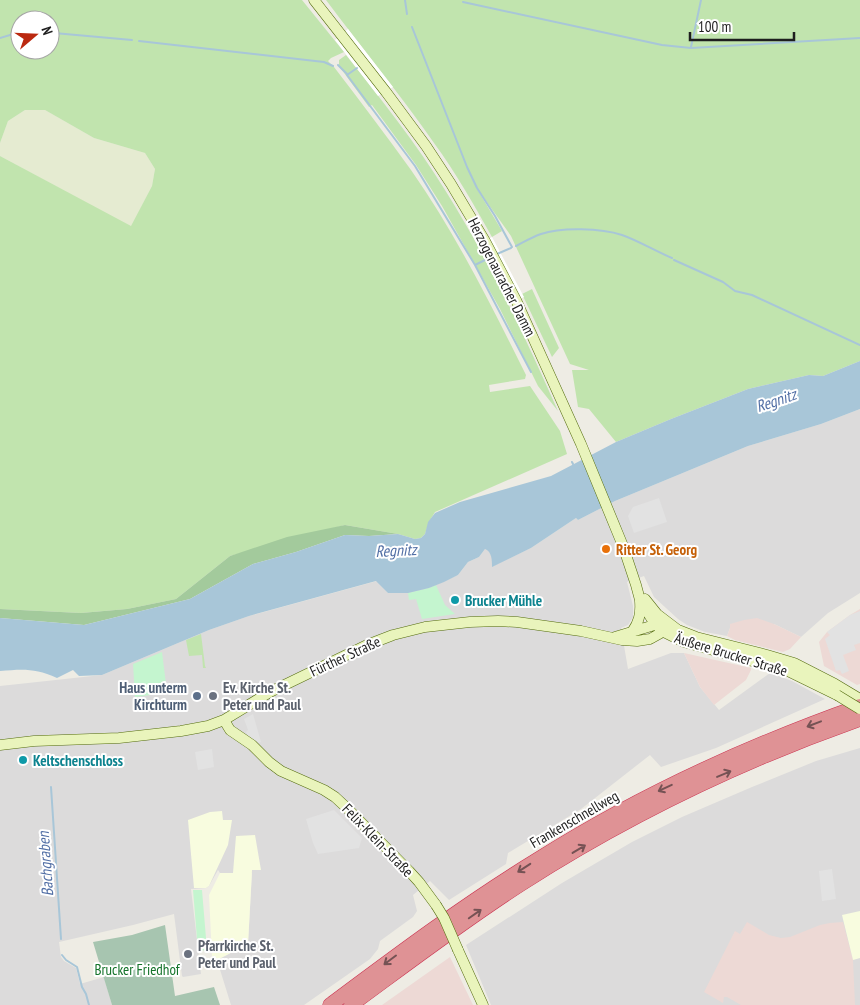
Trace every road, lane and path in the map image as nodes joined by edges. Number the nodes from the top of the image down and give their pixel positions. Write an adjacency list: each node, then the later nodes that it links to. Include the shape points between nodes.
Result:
1 (314, 0): 2 (main road, Herzogenauracher Damm, via 426,146 485,241 516,300 586,455 624,546)
2 (636, 585): 3 (main road, Herzogenauracher Damm); 4 (main road, Herzogenauracher Damm)
3 (640, 600): 4 (main road, Äußere Brucker Straße, via 648,614); 5 (main road, via 640,618)
4 (662, 626): 5 (main road, Fürther Straße); 6 (main road, Fürther Straße, via 655,637 645,640); 7 (main road, Äußere Brucker Straße, via 767,654 794,664); 8 (main road, Äußere Brucker Straße, bridge, via 684,642 788,671)
5 (632, 632): 6 (main road, Fürther Straße)
6 (612, 637): 9 (main road, Fürther Straße, via 507,621 420,628 354,651 270,692)
7 (860, 699)
8 (860, 708): 12 (highway, Frankenschnellweg, one-way to 12, via 763,743 658,791 603,821 482,895)
9 (224, 720): 11 (main road, Fürther Straße, via 200,728 148,735); 14 (main road, Felix-Klein-Straße, bridge, via 230,730 281,771 335,797 414,877 444,918)
10 (860, 720): 13 (highway, Frankenschnellweg, one-way to 10, via 486,907 598,838 713,778)
11 (0, 745)
12 (330, 1005)
13 (351, 1005)
14 (482, 1005)

